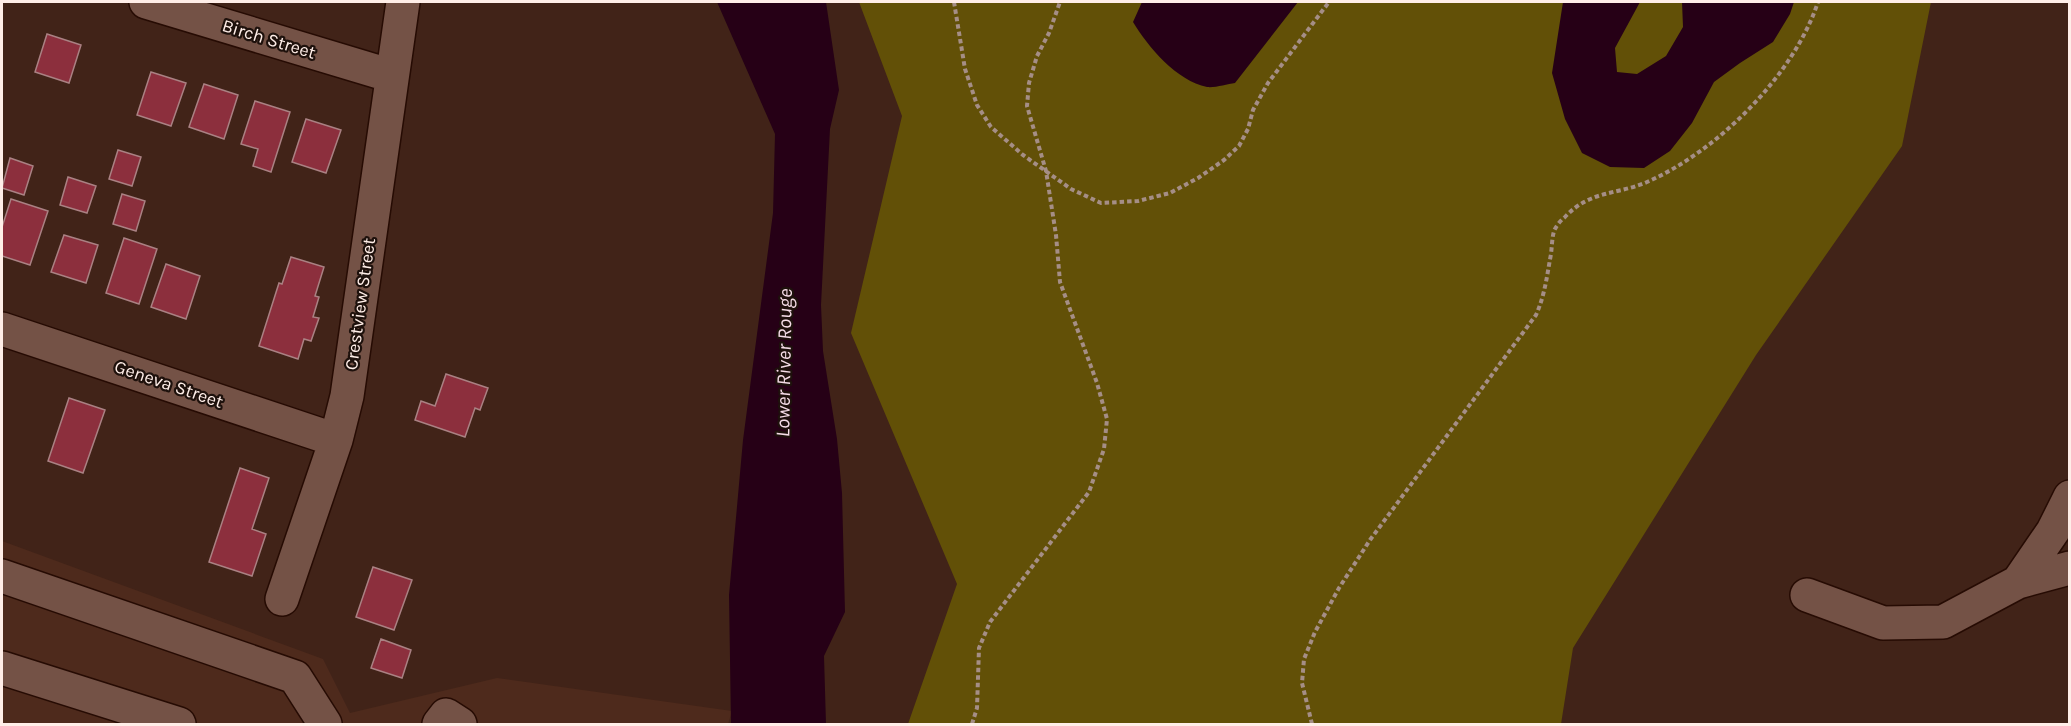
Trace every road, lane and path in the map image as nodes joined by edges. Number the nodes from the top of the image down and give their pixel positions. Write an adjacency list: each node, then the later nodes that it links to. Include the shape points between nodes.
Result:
1 (146, 2): 7 (street, Birch Street)
2 (403, 2): 7 (street, Crestview Street)
3 (954, 2): 8 (path, via 965,69 977,105 991,127)
4 (1060, 2): 8 (path, via 1037,56 1027,106)
5 (1329, 2): 8 (path, via 1268,83 1239,146 1198,178 1170,194 1101,203)
6 (1818, 2): 23 (path, via 1807,31 1777,77 1706,148 1645,183 1583,201 1555,230 1543,300 1536,315 1370,540 1315,632 1304,659 1302,683)
7 (392, 76): 10 (street, Crestview Street, via 347,396)
8 (1046, 171): 22 (path, via 1060,282 1107,419 1104,449 1089,492 990,622 979,648 977,708)
9 (2, 328): 10 (street, Geneva Street)
10 (336, 440): 16 (street, Crestview Street)
11 (2070, 497): 14 (street, via 2053,531)
12 (2070, 568): 14 (street)
13 (2, 576): 19 (street, via 295,677)
14 (2018, 582): 15 (street, via 1943,622 1883,622)
15 (1807, 595)
16 (282, 599)
17 (2, 668): 18 (street)
18 (179, 724)
19 (325, 724)
20 (438, 724): 21 (street, via 446,715)
21 (460, 724)
22 (972, 724)
23 (1312, 724)

